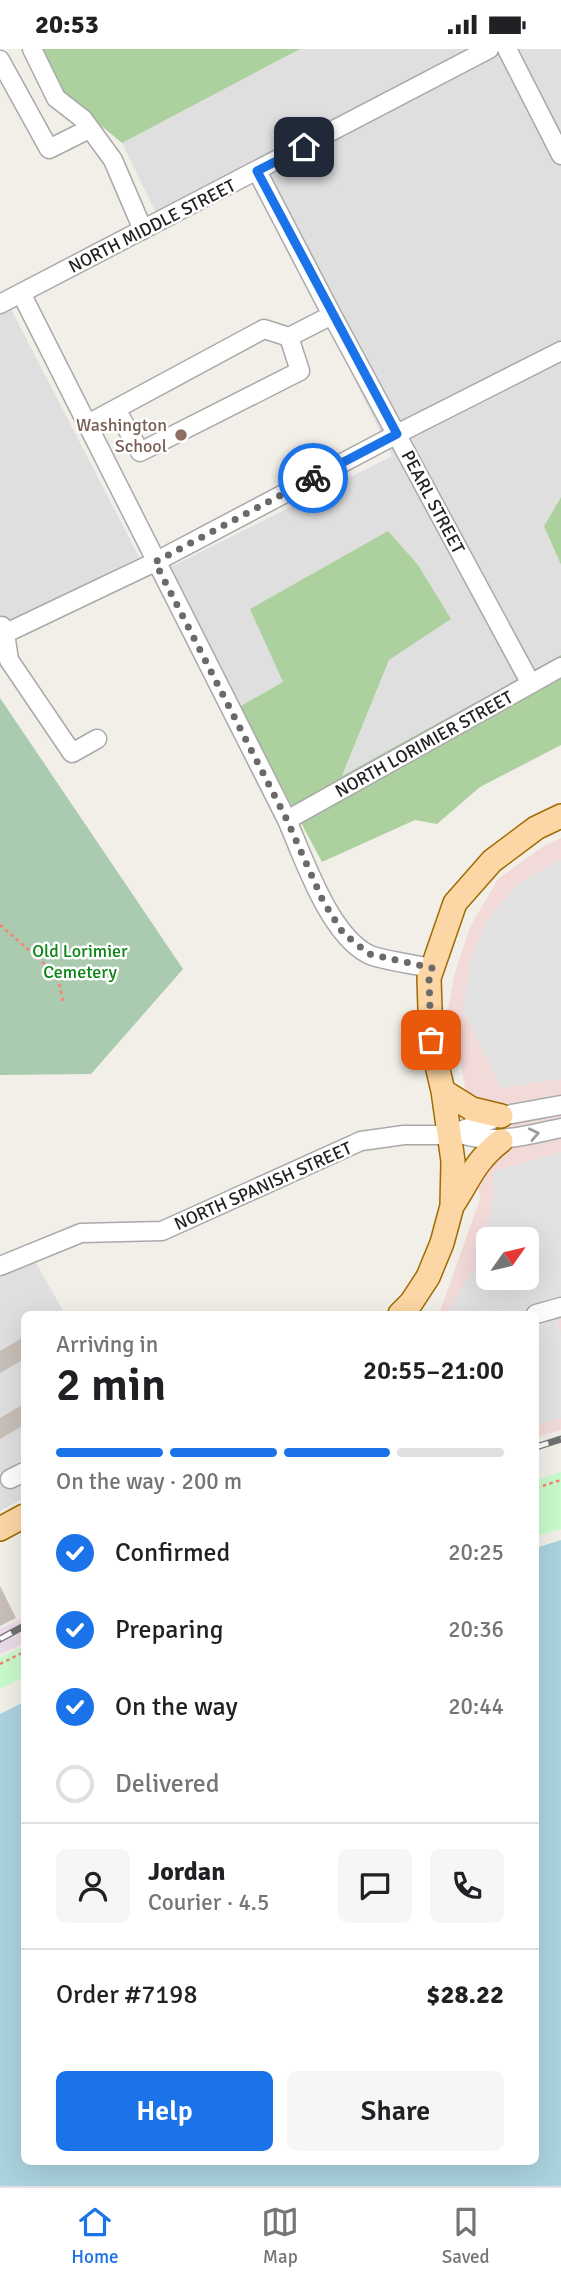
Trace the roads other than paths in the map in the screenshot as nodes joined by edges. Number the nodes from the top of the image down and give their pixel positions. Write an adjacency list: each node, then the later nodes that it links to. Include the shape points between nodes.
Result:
1 (32, 49): 5 (street, via 56,98)
2 (489, 49): 7 (street, NORTH MIDDLE STREET)
3 (507, 49): 6 (street)
4 (0, 60): 5 (street, via 49,149)
5 (89, 129): 8 (street, via 113,160)
6 (561, 155)
7 (257, 171): 8 (street, NORTH MIDDLE STREET); 11 (street, PEARL STREET)
8 (143, 230): 9 (street, NORTH MIDDLE STREET)
9 (21, 293): 10 (street, NORTH MIDDLE STREET); 15 (street)
10 (0, 304)
11 (332, 316): 12 (street); 16 (street, PEARL STREET)
12 (289, 337): 14 (street, via 264,328); 14 (street, via 300,371 140,452)
13 (561, 351): 16 (street)
14 (116, 409): 15 (street)
15 (86, 425): 17 (street)
16 (397, 434): 17 (street); 20 (street, PEARL STREET)
17 (155, 562): 18 (street); 23 (street)
18 (2, 630): 21 (street, via 9,660 72,753)
19 (561, 667): 20 (street, NORTH LORIMIER STREET)
20 (531, 684): 23 (street, NORTH LORIMIER STREET)
21 (97, 739)
22 (561, 816): 24 (main road, via 536,828 492,861 455,903)
23 (287, 820): 24 (street, via 323,901 343,933 369,954)
24 (432, 968): 25 (main road, via 431,1040)
25 (443, 1091): 27 (main road, via 472,1109); 29 (main road)
26 (561, 1105): 27 (street)
27 (501, 1116): 29 (street)
28 (561, 1128): 30 (street, one-way to 28)
29 (454, 1134): 30 (street); 31 (main road); 32 (street, NORTH SPANISH STREET, via 361,1141 163,1231 81,1233)
30 (501, 1140): 31 (main road, via 482,1157)
31 (452, 1206): 34 (main road, via 428,1277)
32 (0, 1266)
33 (561, 1307): 35 (street)
34 (407, 1311)
35 (539, 1313): 36 (street)
36 (561, 1321)
37 (21, 1518): 38 (main road)
38 (0, 1529)

